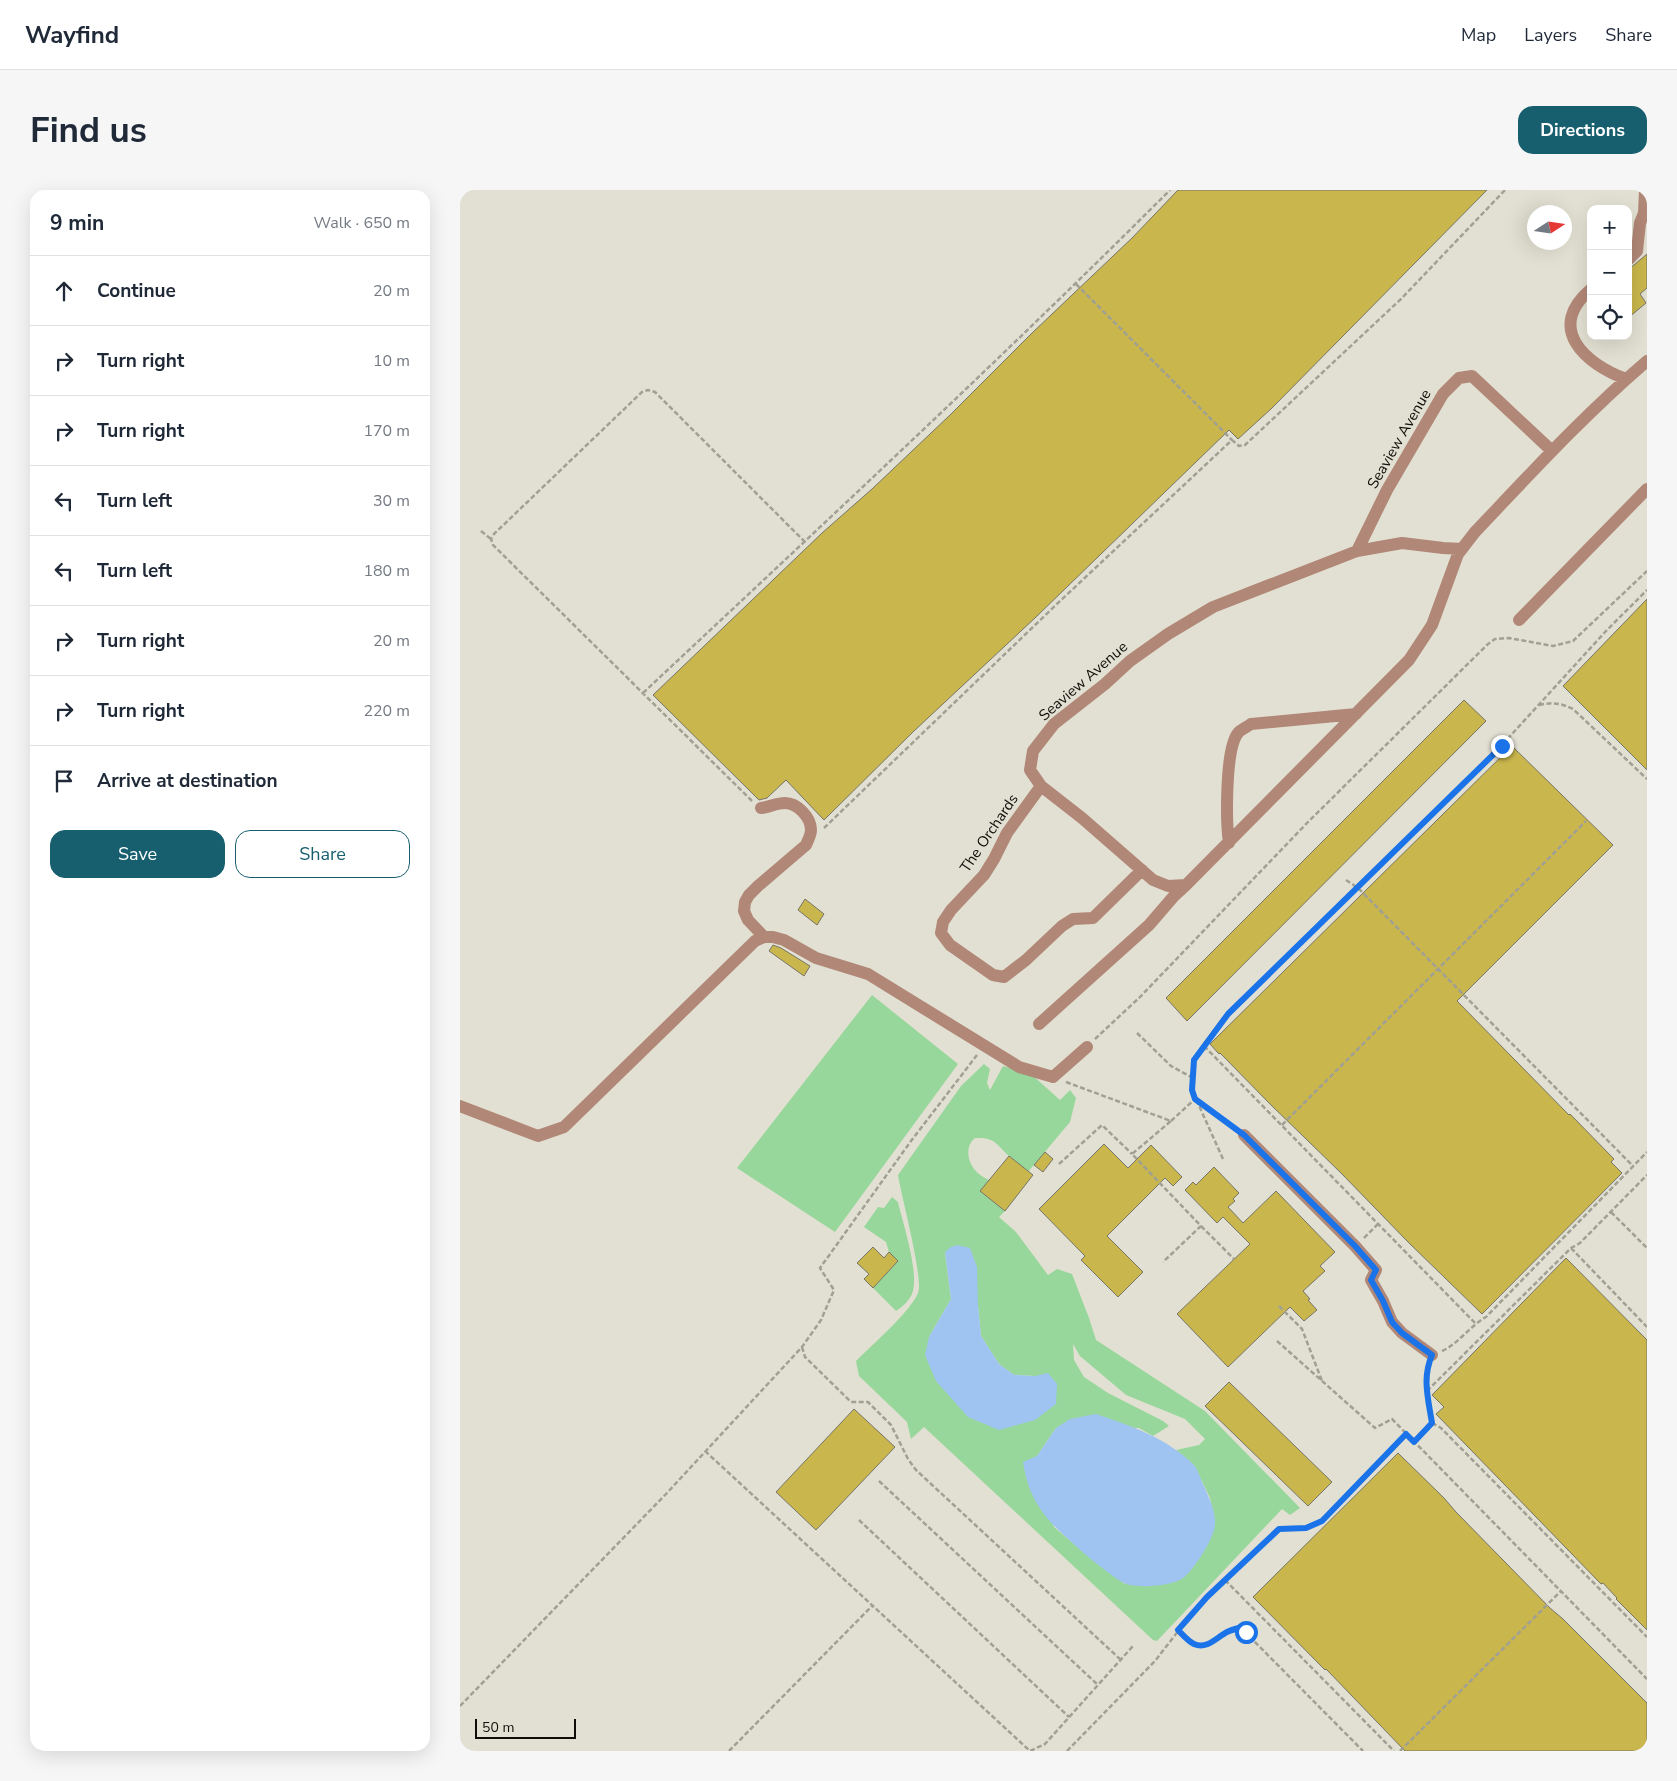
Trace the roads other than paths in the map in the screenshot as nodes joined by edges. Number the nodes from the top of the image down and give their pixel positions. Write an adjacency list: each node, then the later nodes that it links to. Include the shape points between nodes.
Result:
1 (1646, 191): 2 (street)
2 (1642, 241): 3 (street)
3 (1632, 256)
4 (1587, 292): 6 (street, via 1574,310 1570,333 1589,359)
5 (1647, 361): 6 (street)
6 (1626, 379): 7 (street)
7 (1552, 451): 9 (street); 10 (street, Seaview Avenue, via 1472,376 1459,378 1443,394 1420,432)
8 (1647, 489): 11 (street)
9 (1462, 549): 10 (street, Seaview Avenue, via 1402,543); 12 (street, via 1432,624 1409,660)
10 (1357, 550): 13 (street, Seaview Avenue, via 1214,607 1130,661 1054,724 1034,750 1030,770)
11 (1519, 620)
12 (1356, 714): 15 (street); 15 (street, via 1251,724 1238,733 1231,752 1228,784)
13 (1042, 786): 16 (street, Seaview Avenue); 16 (street, The Orchards, via 1007,833 984,875 943,922 941,933 950,945 993,975 1004,977 1062,926 1073,919 1093,918)
14 (761, 808): 18 (street, via 787,803 796,806 811,828 806,845 758,886 745,902 748,920)
15 (1229, 843): 17 (street)
16 (1142, 870): 17 (street, Seaview Avenue, via 1153,880 1168,886)
17 (1186, 885): 19 (street, via 1149,925)
18 (764, 937): 20 (street, via 784,940 816,958 868,974 1019,1067 1053,1077); 21 (street, via 755,941 564,1126 538,1136)
19 (1039, 1024)
20 (1087, 1047)
21 (460, 1106)
22 (1244, 1135): 23 (street, via 1376,1270 1371,1280 1392,1322)
23 (1432, 1355)

